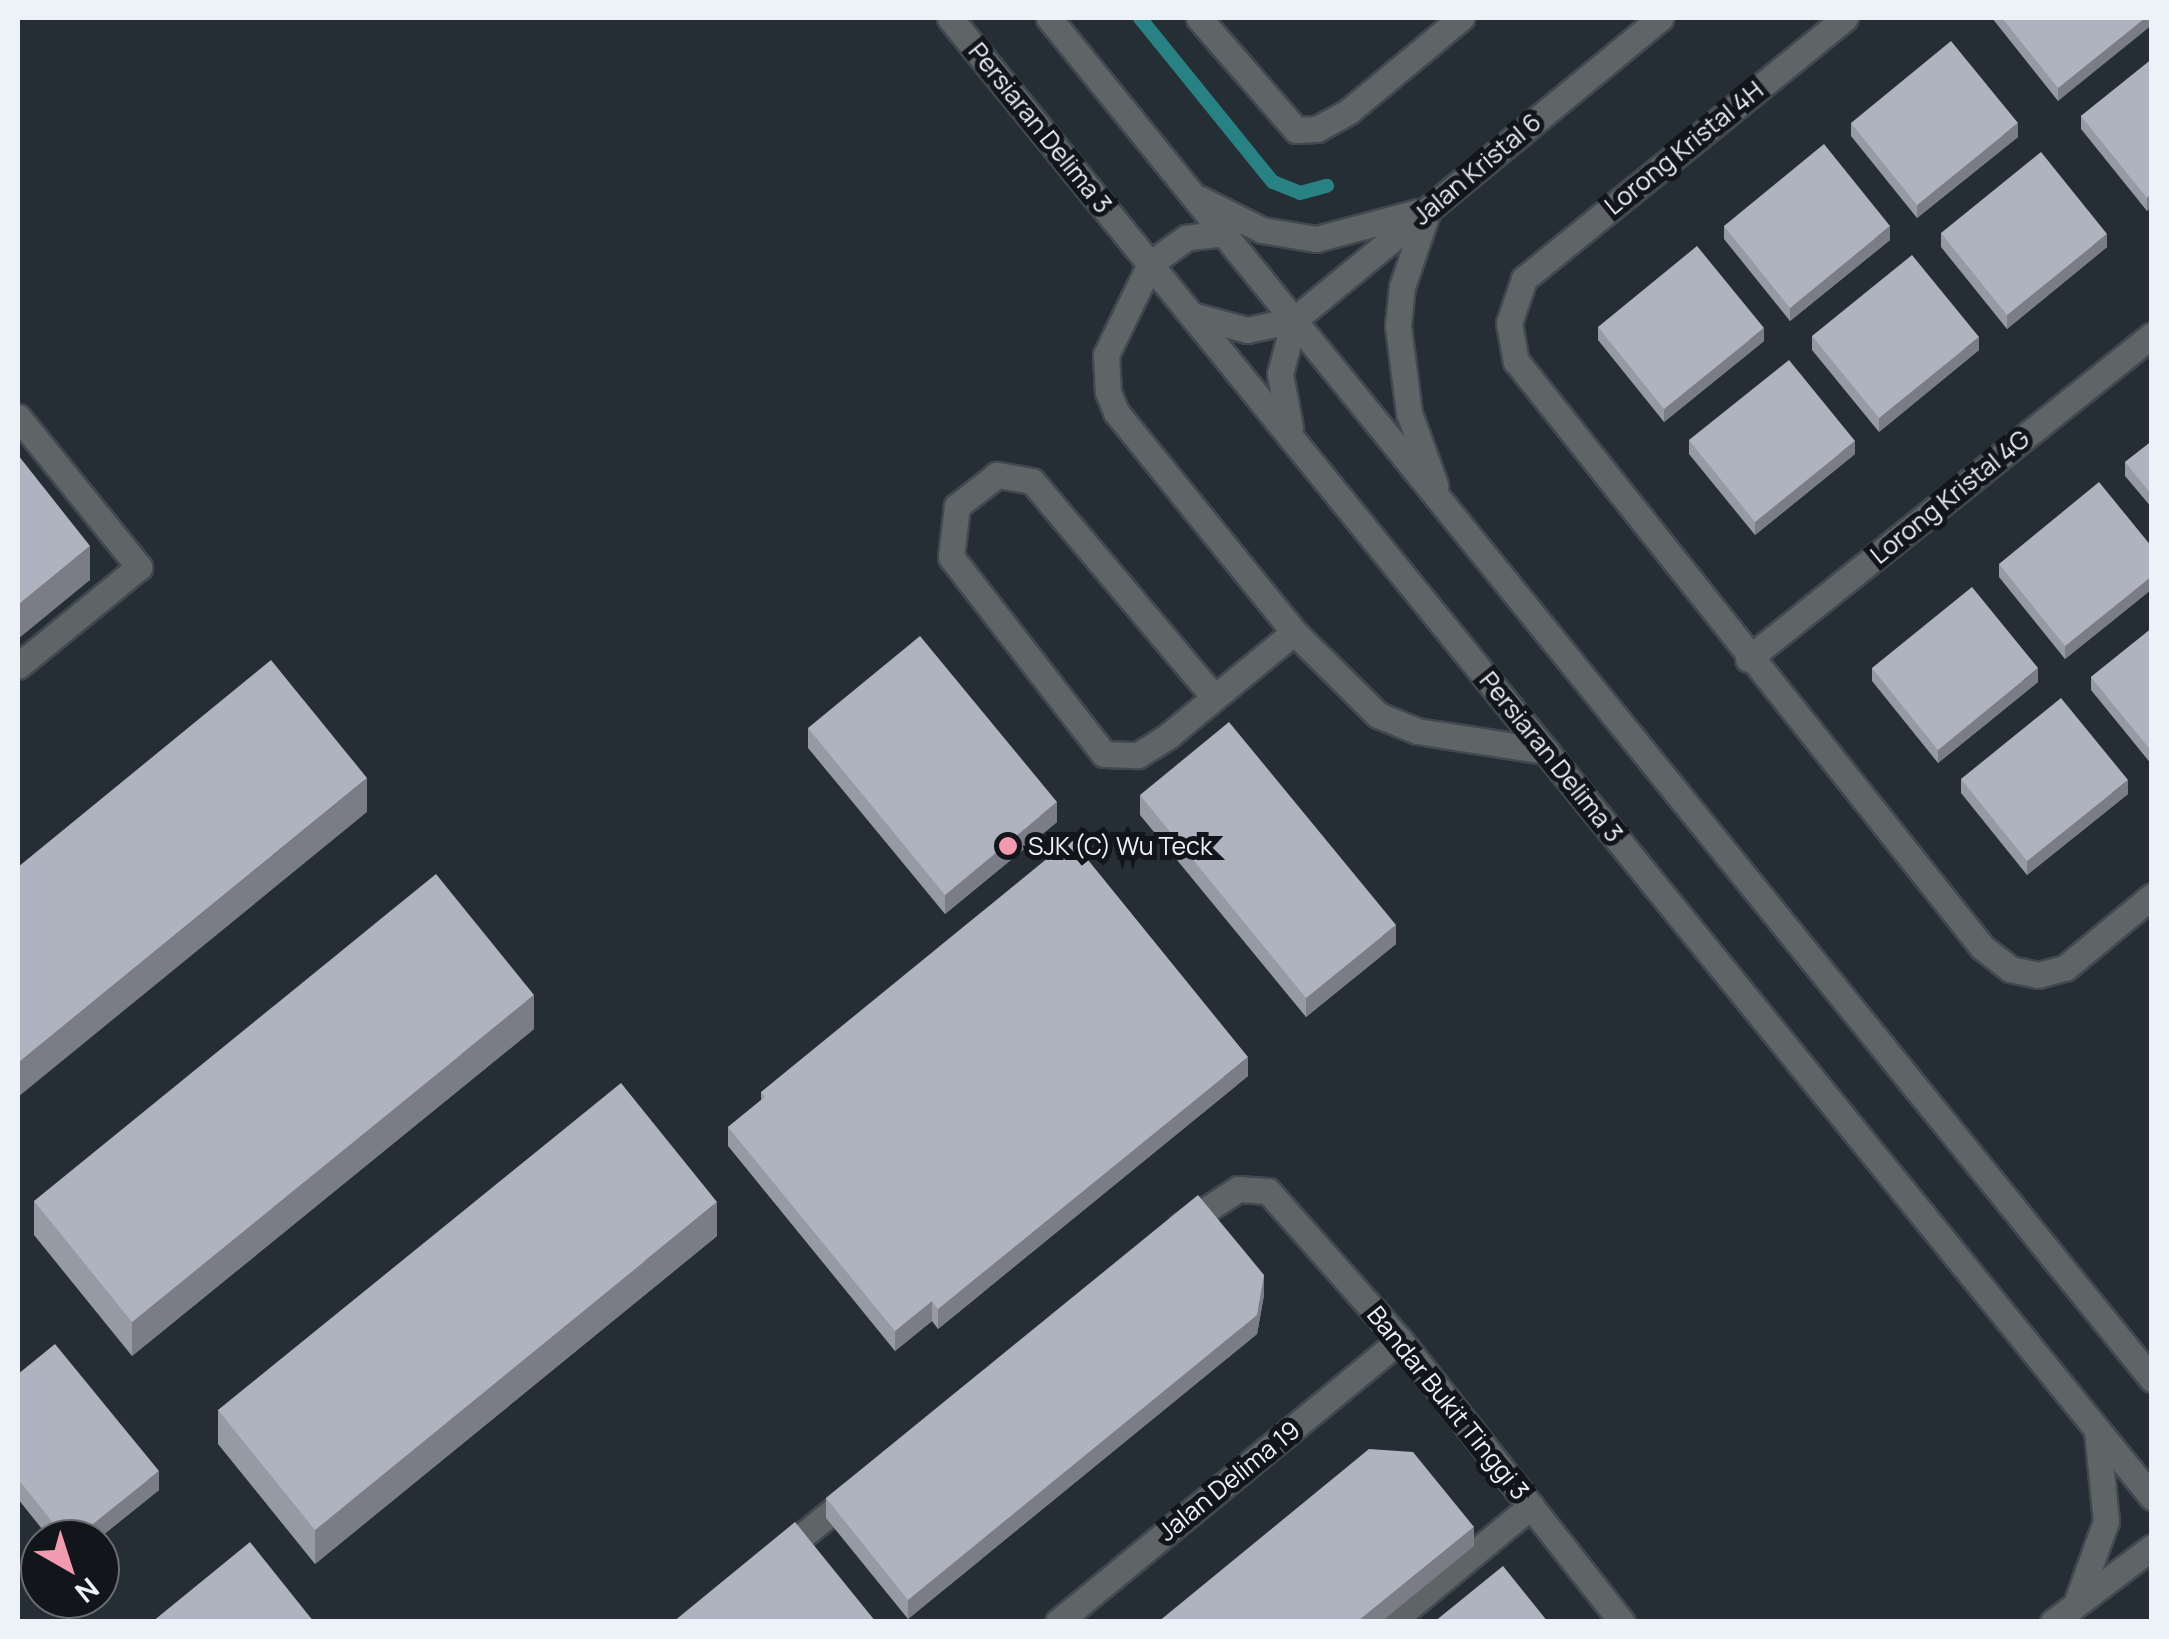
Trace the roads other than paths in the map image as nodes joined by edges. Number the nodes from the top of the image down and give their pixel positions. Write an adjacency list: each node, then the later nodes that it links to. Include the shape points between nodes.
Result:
1 (950, 18): 10 (street, Persiaran Delima 3)
2 (1049, 18): 7 (street)
3 (1199, 18): 4 (street, via 1296,130 1317,128 1349,111)
4 (1461, 18)
5 (1660, 18): 8 (street, Jalan Kristal 6)
6 (1845, 18): 18 (street, Lorong Kristal 4H, via 1524,278 1510,323 1516,361)
7 (1192, 195): 8 (street, via 1262,230 1316,239); 9 (street)
8 (1428, 209): 12 (street, Jalan Kristal 6); 16 (street, via 1402,286 1398,326 1409,413)
9 (1224, 233): 10 (street, via 1186,238); 12 (street)
10 (1150, 264): 11 (street, Persiaran Delima 3); 17 (street, via 1106,354 1108,392 1131,431)
11 (1192, 315): 12 (street, via 1247,330); 15 (street, Persiaran Delima 3)
12 (1294, 320): 15 (street, via 1280,385); 16 (street)
13 (2152, 335): 18 (street, Lorong Kristal 4G)
14 (18, 417): 19 (street, via 139,567)
15 (1296, 444): 21 (street, Persiaran Delima 3)
16 (1439, 500): 25 (street)
17 (1294, 632): 20 (street); 21 (street, via 1353,694 1402,727)
18 (1748, 659): 22 (street, via 1982,947 2010,968 2038,975 2065,968)
19 (18, 666)
20 (1214, 697): 20 (street, via 1138,755 1104,754 951,557 957,506 996,475 1032,481)
21 (1546, 751): 26 (street, Persiaran Delima 3)
22 (2152, 896)
23 (1161, 1243): 24 (street, Bandar Bukit Tinggi 3, via 1238,1189 1268,1191)
24 (1400, 1340): 29 (street, Bandar Bukit Tinggi 3); 33 (street, Jalan Delima 19)
25 (2152, 1379)
26 (2098, 1431): 28 (street, Persiaran Delima 3); 32 (street, via 2106,1521)
27 (867, 1483): 31 (street)
28 (2152, 1497)
29 (1531, 1506): 34 (street); 35 (street, Bandar Bukit Tinggi 3)
30 (2152, 1547): 32 (street)
31 (759, 1571)
32 (2076, 1604): 36 (street)
33 (1058, 1622)
34 (1391, 1622)
35 (1622, 1622)
36 (2053, 1622)

